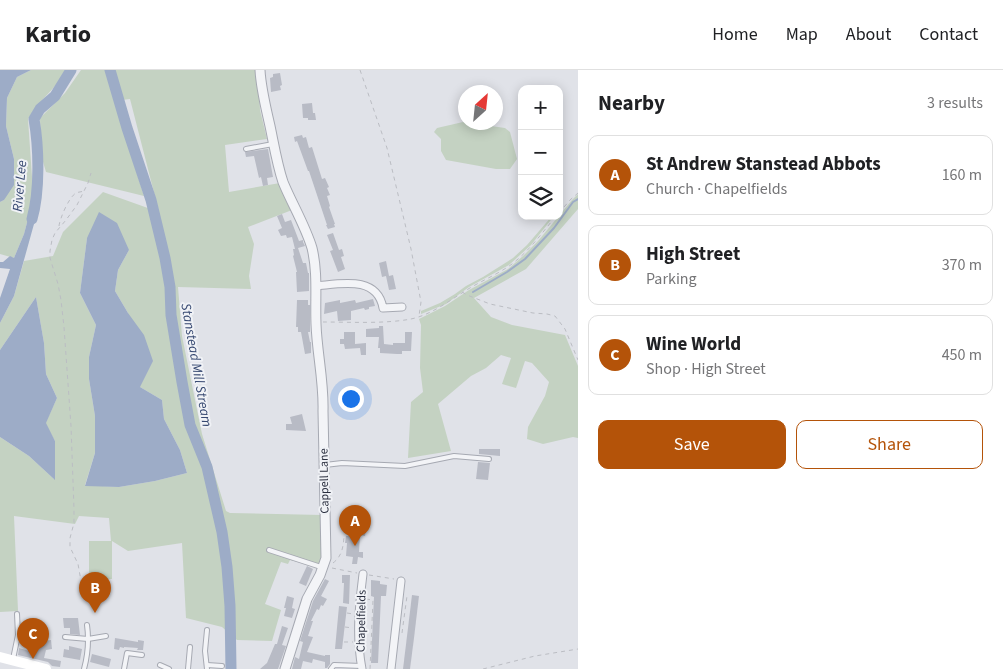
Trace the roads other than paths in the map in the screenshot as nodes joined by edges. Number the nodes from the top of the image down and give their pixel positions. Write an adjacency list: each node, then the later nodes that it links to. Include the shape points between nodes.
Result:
1 (260, 70): 2 (street, Cappell Lane)
2 (274, 144): 3 (lane); 4 (street, Cappell Lane, via 284,184 312,250)
3 (246, 148)
4 (316, 286): 5 (street, via 361,284 378,295 384,308); 7 (street, Cappell Lane)
5 (402, 307)
6 (489, 459): 7 (lane, via 454,456 405,466)
7 (324, 465): 9 (street, Cappell Lane)
8 (269, 550): 9 (lane)
9 (324, 566): 31 (street, Cappell Lane, via 307,599)
10 (363, 574): 25 (street, Chapelfields, via 358,636)
11 (401, 581): 33 (street)
12 (17, 614): 21 (lane, via 18,635)
13 (87, 624): 17 (lane)
14 (207, 630): 24 (lane)
15 (106, 636): 17 (lane)
16 (65, 637): 17 (lane)
17 (88, 639): 27 (lane)
18 (190, 647): 30 (lane)
19 (142, 655): 28 (lane, via 127,653)
20 (0, 657): 21 (main road)
21 (12, 660): 26 (main road)
22 (160, 665): 29 (lane)
23 (222, 666): 24 (lane)
24 (207, 667)
25 (362, 667): 32 (lane, via 334,665)
26 (46, 669)
27 (84, 669)
28 (124, 669)
29 (169, 669)
30 (188, 669)
31 (285, 669)
32 (331, 669)
33 (391, 669)

